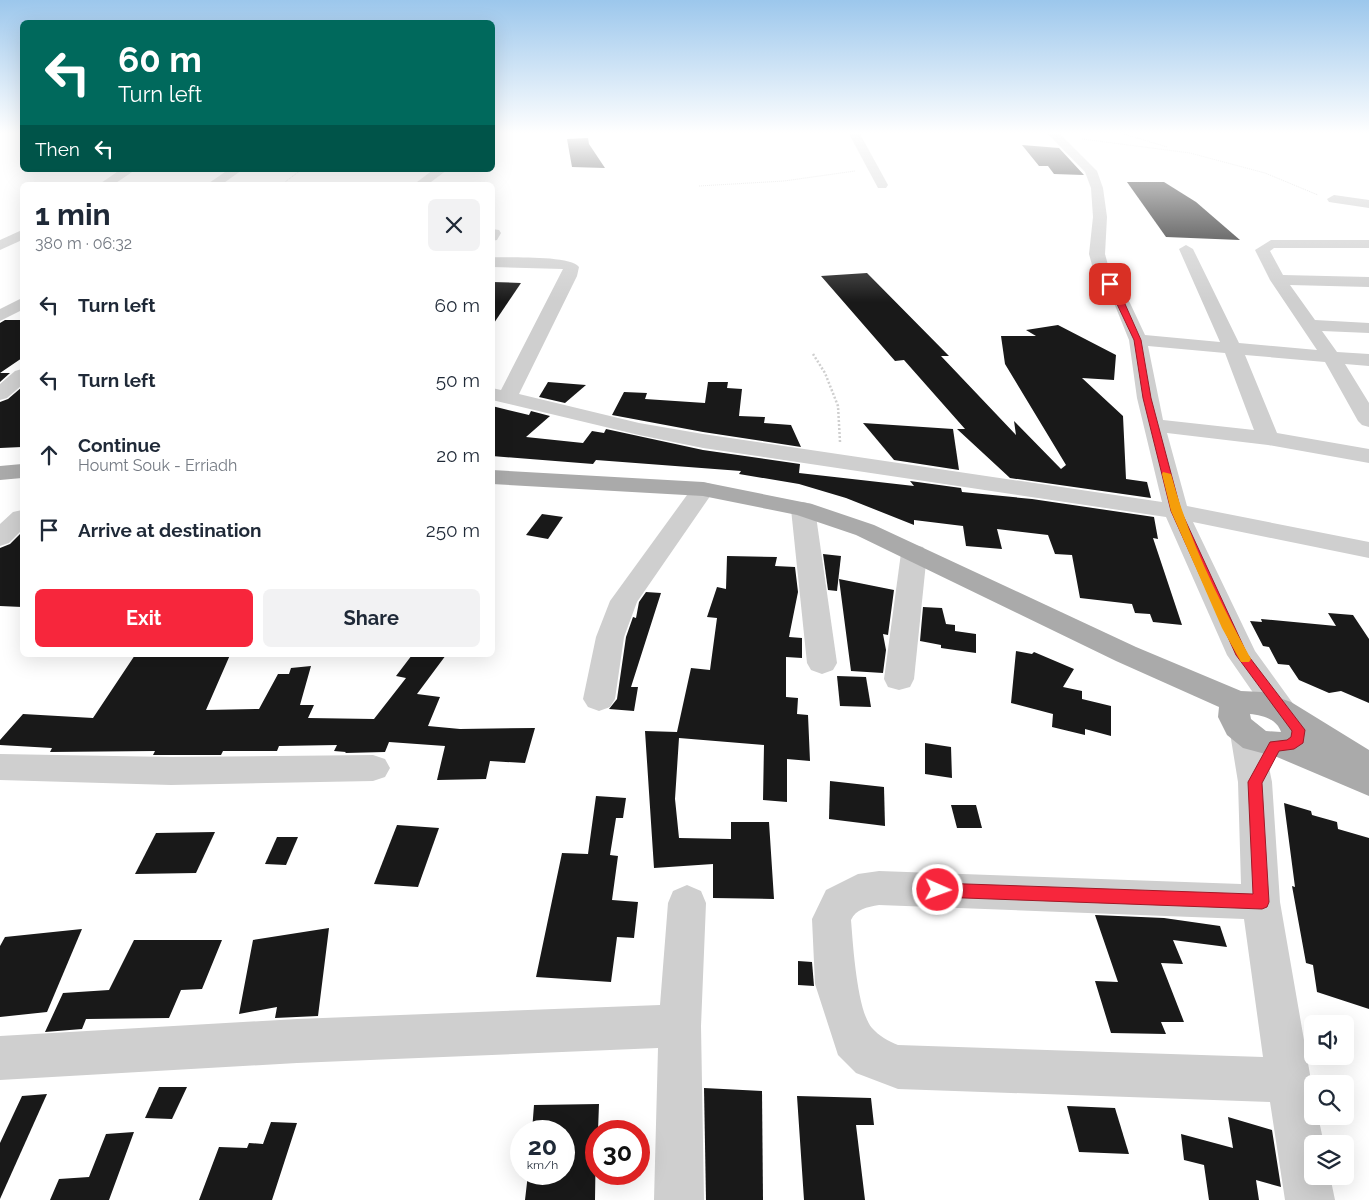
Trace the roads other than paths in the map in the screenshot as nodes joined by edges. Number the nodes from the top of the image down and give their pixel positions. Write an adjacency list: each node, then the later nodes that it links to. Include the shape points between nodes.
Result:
1 (1096, 190): 15 (street, via 1100,204 1098,260)
2 (1334, 199): 3 (street)
3 (1369, 204)
4 (20, 235): 6 (street)
5 (1369, 244): 9 (street, via 1271,244 1262,250)
6 (0, 246)
7 (1186, 249): 16 (street)
8 (495, 262): 21 (street, via 571,267 569,276)
9 (1278, 280): 10 (street); 13 (street)
10 (1369, 282)
11 (15, 306): 12 (street)
12 (0, 316)
13 (1309, 325): 14 (street); 17 (street)
14 (1369, 328)
15 (1138, 340): 16 (street); 23 (street)
16 (1233, 349): 17 (street); 24 (street)
17 (1333, 359): 18 (street); 22 (street)
18 (1369, 360)
19 (20, 378): 20 (street)
20 (0, 394)
21 (500, 396): 31 (street, via 639,429 840,463)
22 (1368, 416)
23 (1154, 425): 24 (street); 31 (street)
24 (1268, 438): 25 (street)
25 (1369, 456)
26 (20, 471): 27 (main road)
27 (0, 473)
28 (495, 477): 29 (main road)
29 (703, 489): 30 (main road); 39 (street, via 624,602 610,637)
30 (803, 509): 35 (main road, via 865,530); 37 (street)
31 (1176, 511): 34 (street); 36 (street)
32 (20, 519): 33 (street)
33 (0, 538)
34 (1369, 550)
35 (914, 553): 38 (street); 40 (main road)
36 (1242, 655): 40 (street); 40 (street)
37 (822, 663)
38 (899, 679)
39 (600, 699)
40 (1262, 722): 42 (main road); 44 (main road); 45 (street, via 1255,782)
41 (0, 767): 43 (street, via 171,771)
42 (1369, 767)
43 (373, 768)
44 (1369, 782)
45 (1262, 902): 49 (street); 49 (street, via 879,888 858,891 840,902 831,919 836,984 853,1040 872,1057 898,1067)
46 (688, 903): 47 (street)
47 (680, 1026): 48 (street, via 297,1041); 50 (street)
48 (0, 1058)
49 (1289, 1080): 51 (street)
50 (679, 1200)
51 (1310, 1200)

